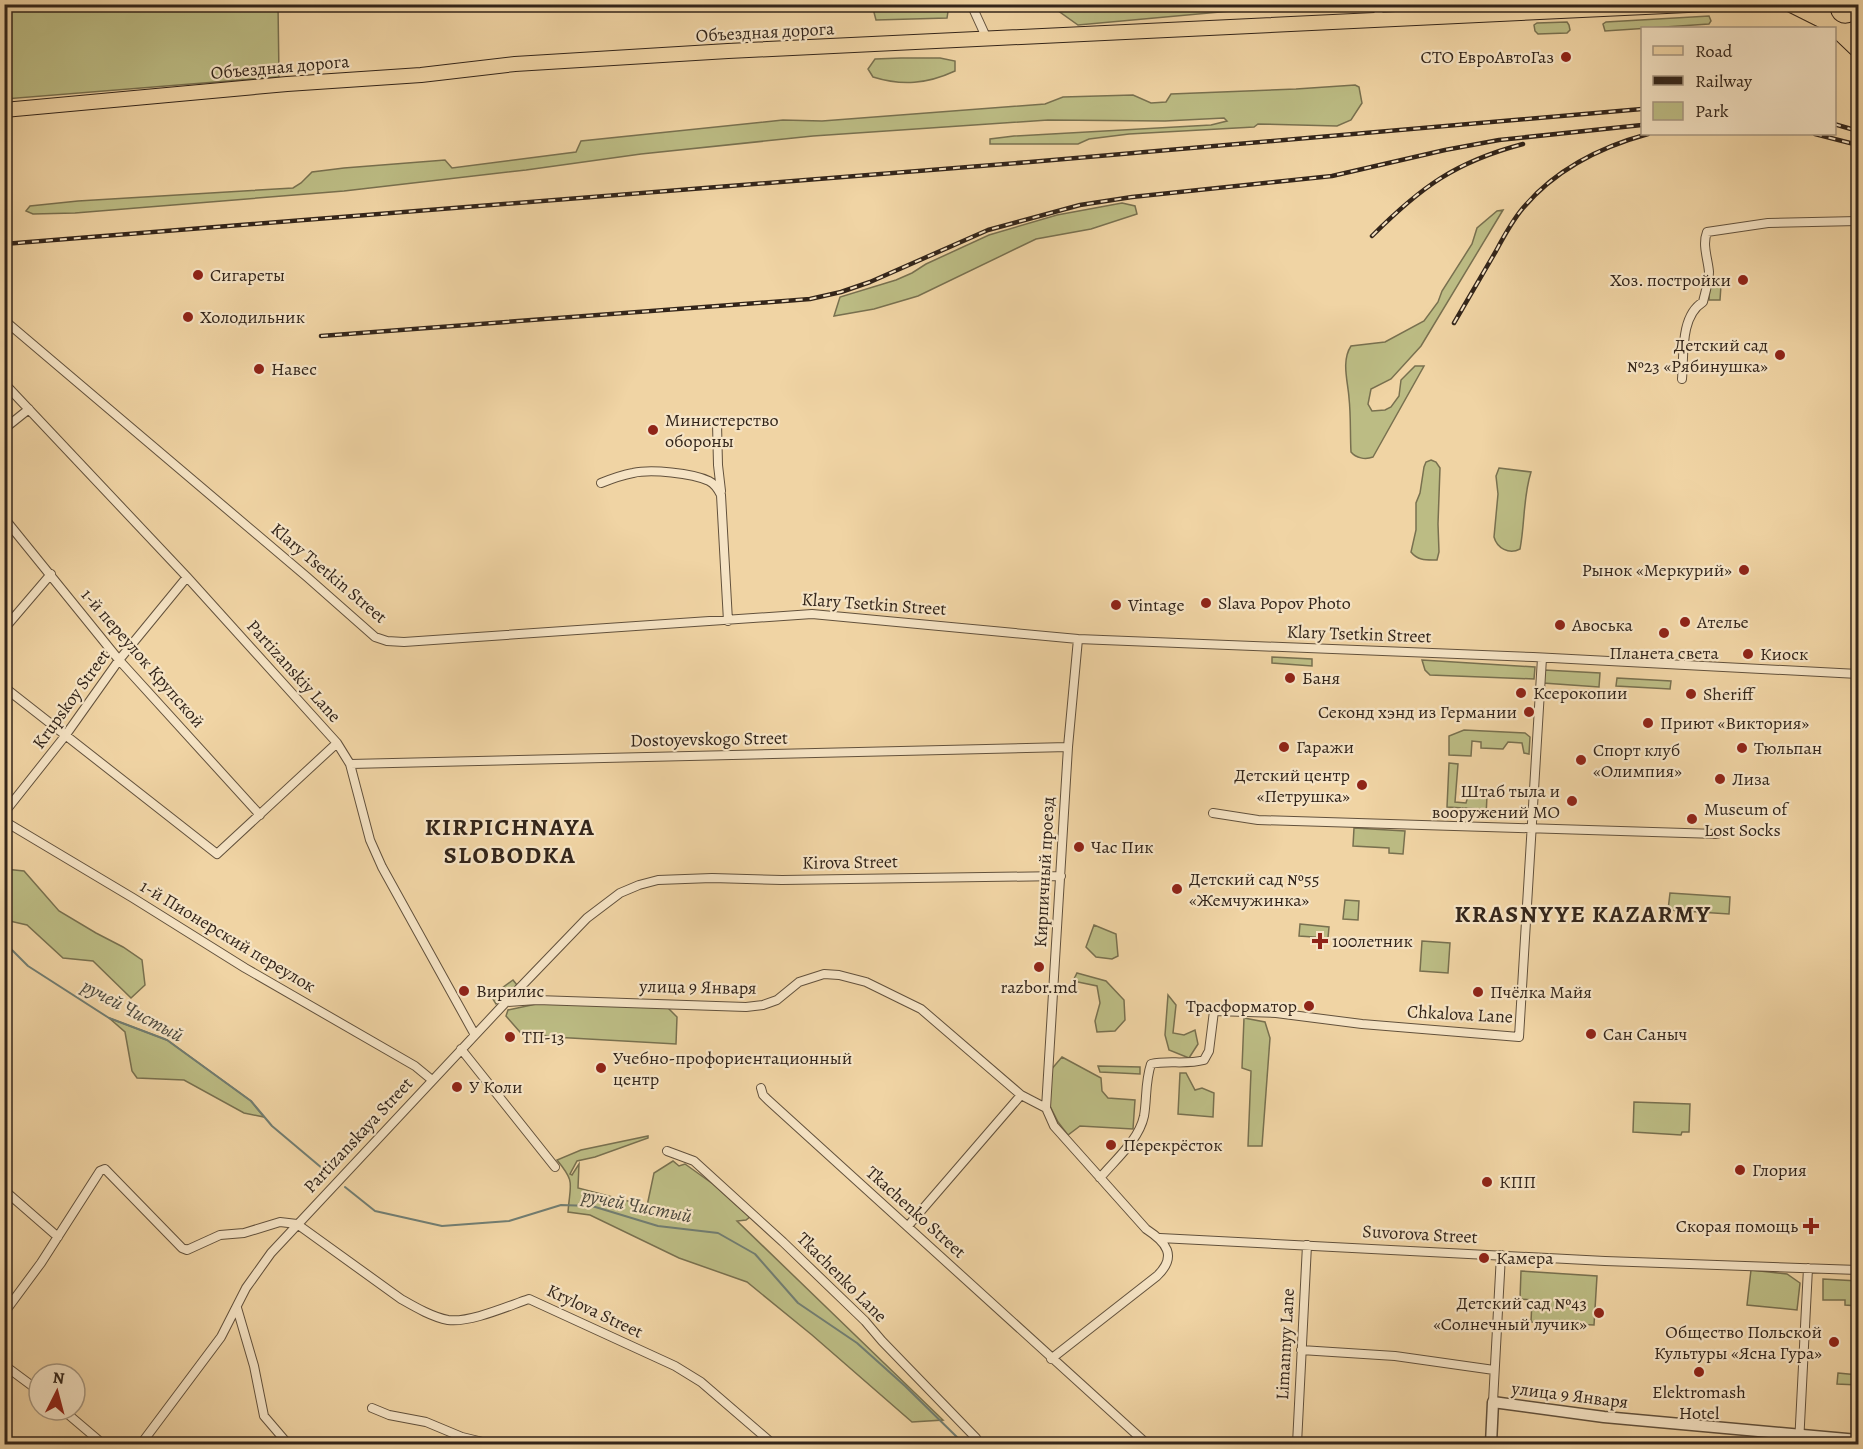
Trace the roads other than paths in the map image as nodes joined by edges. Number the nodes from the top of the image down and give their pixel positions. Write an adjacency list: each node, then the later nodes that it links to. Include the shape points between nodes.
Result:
1 (971, 4): 12 (street)
2 (1378, 4): 7 (street)
3 (1709, 4): 6 (main road, Объездная дорога)
4 (1789, 4): 8 (main road)
5 (1823, 4): 8 (main road, via 1823,13)
6 (1614, 7): 7 (main road, Объездная дорога)
7 (1379, 21): 12 (main road, Объездная дорога)
8 (1832, 27)
9 (1858, 27): 10 (main road, via 1847,31)
10 (1836, 28)
11 (1836, 31): 13 (main road)
12 (987, 39): 14 (main road, Объездная дорога, via 515,64)
13 (1858, 51)
14 (4, 110)
15 (1858, 221): 17 (street, via 1768,223 1707,232 1709,273 1702,302 1696,306 1685,335)
16 (4, 321): 27 (street, Klary Tsetkin Street, via 375,637 404,642)
17 (1682, 379)
18 (4, 383): 19 (street, Partizanskiy Lane)
19 (29, 409): 21 (street); 26 (street, Partizanskiy Lane)
20 (717, 423): 23 (street)
21 (4, 429)
22 (601, 483): 23 (street, via 635,472 662,472 708,481)
23 (721, 495): 27 (street)
24 (4, 518): 25 (street, 1-й переулок Крупской)
25 (51, 574): 28 (street); 31 (street, 1-й переулок Крупской)
26 (187, 577): 31 (street, Krupskoy Street); 35 (street, Partizanskiy Lane)
27 (728, 621): 29 (street, Klary Tsetkin Street, via 835,614)
28 (4, 629)
29 (1078, 639): 30 (street, Klary Tsetkin Street); 36 (street, Кирпичный проезд)
30 (1542, 658): 32 (street, Klary Tsetkin Street); 42 (street, Chkalova Lane)
31 (119, 660): 34 (street, Krupskoy Street); 40 (street, 1-й переулок Крупской)
32 (1858, 674)
33 (4, 687): 34 (street)
34 (65, 736): 38 (street, Krupskoy Street); 40 (street, via 216,854)
35 (338, 743): 37 (street, Partizanskiy Lane); 40 (street)
36 (1068, 747): 37 (street, Dostoyevskogo Street); 44 (street, Кирпичный проезд)
37 (350, 764): 47 (street, Partizanskiy Lane, via 370,840 382,867)
38 (4, 813)
39 (1213, 813): 42 (street, via 1258,820)
40 (260, 815)
41 (4, 821): 49 (street, 1-й Пионерский переулок, via 415,1066)
42 (1531, 830): 43 (street); 55 (street, Chkalova Lane, via 1519,1037 1276,1013 1214,1011 1209,1051 1204,1060 1151,1064 1138,1132)
43 (1717, 834)
44 (1061, 876): 45 (street, Kirova Street, via 712,878 658,880); 52 (street, Кирпичный проезд)
45 (639, 885): 46 (street, Partizanskaya Street, via 610,899 587,918)
46 (506, 1002): 47 (street, Partizanskaya Street); 51 (street, улица 9 Января, via 746,1007 777,1000 810,978 839,975 866,982 921,1009)
47 (475, 1035): 48 (street, Partizanskaya Street)
48 (461, 1049): 49 (street, Partizanskaya Street); 54 (street)
49 (432, 1080): 57 (street, Partizanskaya Street)
50 (761, 1088): 58 (street, Tkachenko Street, via 768,1100)
51 (1021, 1095): 52 (street, улица 9 Января); 58 (street)
52 (1046, 1108): 55 (street, via 1054,1126)
53 (667, 1151): 82 (street, Tkachenko Lane, via 694,1161 783,1242 865,1321)
54 (555, 1167)
55 (1100, 1178): 60 (street, via 1146,1229)
56 (4, 1190): 59 (street)
57 (297, 1224): 59 (street, via 280,1222 244,1233 220,1234 187,1250 105,1169); 65 (street, Partizanskaya Street, via 259,1268); 81 (street, Krylova Street, via 401,1299 433,1315 447,1320 481,1316 530,1299 655,1356 701,1382)
58 (908, 1226): 68 (street, Tkachenko Street)
59 (58, 1237): 66 (street)
60 (1160, 1238): 61 (street, Suvorova Street); 68 (street, via 1167,1250 1164,1270)
61 (1306, 1245): 62 (street, Suvorova Street); 67 (street, Limannyy Lane)
62 (1502, 1255): 63 (street, Suvorova Street); 70 (street)
63 (1808, 1268): 64 (street, Suvorova Street); 75 (street)
64 (1858, 1270)
65 (237, 1308): 78 (street, Partizanskaya Street, via 204,1361); 79 (street, via 255,1365 264,1416)
66 (4, 1313)
67 (1301, 1350): 70 (street, улица 9 Января, via 1395,1356); 84 (street, Limannyy Lane)
68 (1051, 1359): 83 (street, Tkachenko Street)
69 (4, 1365): 71 (street)
70 (1494, 1370): 72 (street)
71 (27, 1382)
72 (1493, 1402): 75 (street, улица 9 Января); 85 (street)
73 (372, 1408): 80 (street)
74 (77, 1422): 77 (street)
75 (1799, 1440): 76 (street, улица 9 Января)
76 (1858, 1440)
77 (104, 1444)
78 (141, 1444)
79 (288, 1444)
80 (490, 1444)
81 (773, 1444)
82 (980, 1444)
83 (1147, 1444)
84 (1297, 1444)
85 (1491, 1444)

